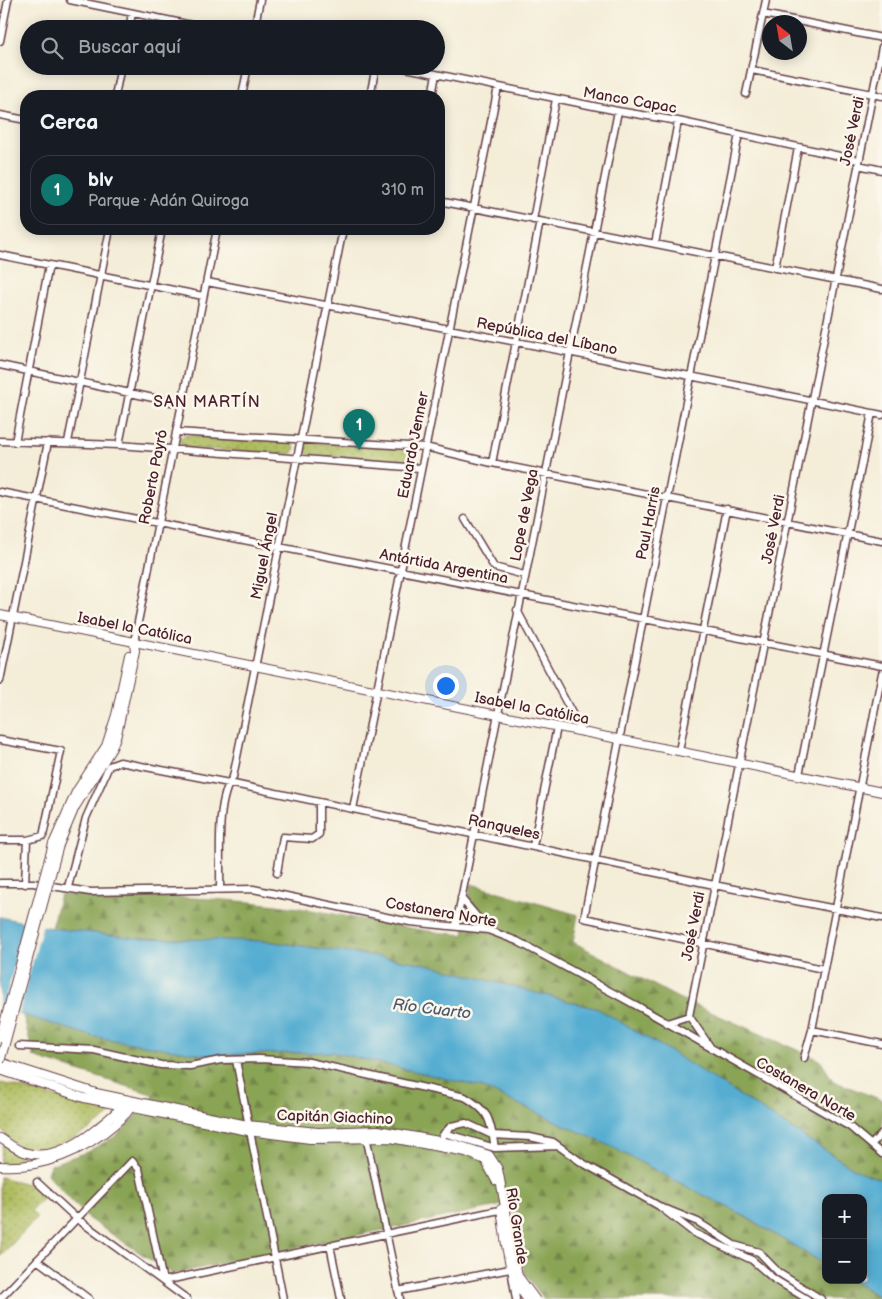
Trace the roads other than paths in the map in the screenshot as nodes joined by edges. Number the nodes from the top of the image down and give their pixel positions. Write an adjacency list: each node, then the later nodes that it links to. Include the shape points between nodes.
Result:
1 (8, 0): 11 (street)
2 (70, 0): 5 (street)
3 (260, 0): 9 (street)
4 (766, 0): 6 (street)
5 (132, 13): 7 (street); 8 (street)
6 (763, 14): 10 (street); 13 (street)
7 (131, 20)
8 (167, 20)
9 (256, 20)
10 (882, 38)
11 (0, 41)
12 (882, 46): 25 (street, José Verdi)
13 (752, 70): 24 (street); 25 (street)
14 (119, 75): 20 (street)
15 (246, 75): 21 (street)
16 (374, 75): 22 (street)
17 (436, 75): 23 (street)
18 (441, 75): 19 (street, Manco Capac)
19 (498, 87): 27 (street, Manco Capac); 37 (street, Eduardo Jenner)
20 (116, 90)
21 (243, 90)
22 (371, 90)
23 (433, 90)
24 (746, 94)
25 (872, 94): 26 (street); 34 (street, José Verdi)
26 (882, 96)
27 (556, 99): 28 (street, Manco Capac); 38 (street)
28 (618, 111): 31 (street, Manco Capac); 39 (street, Lope de Vega)
29 (0, 115): 30 (street)
30 (20, 119)
31 (678, 121): 32 (street, Manco Capac); 44 (street)
32 (739, 134): 33 (street, Manco Capac); 46 (street, Paul Harris)
33 (798, 148): 34 (street, Manco Capac); 48 (street)
34 (858, 162): 35 (street, Manco Capac); 50 (street, José Verdi)
35 (882, 170)
36 (445, 203): 37 (street)
37 (472, 208): 38 (street); 56 (street, Eduardo Jenner)
38 (536, 221): 39 (street); 57 (street)
39 (594, 232): 44 (street); 58 (street, Lope de Vega)
40 (109, 235): 49 (street)
41 (161, 235): 52 (street)
42 (216, 235): 51 (street, Roberto Payró)
43 (342, 235): 55 (street, Miguel Ángel)
44 (655, 244): 46 (street)
45 (0, 255): 47 (street)
46 (714, 256): 48 (street); 61 (street, Paul Harris)
47 (49, 265): 49 (street); 60 (street)
48 (775, 268): 50 (street)
49 (101, 274): 52 (street); 62 (street)
50 (835, 280): 53 (street); 64 (street, José Verdi)
51 (207, 282): 54 (street, Roberto Payró); 55 (street, República del Líbano)
52 (150, 285): 54 (street); 63 (street)
53 (882, 289)
54 (203, 296): 65 (street, Roberto Payró)
55 (328, 305): 56 (street, República del Líbano); 69 (street, Miguel Ángel)
56 (448, 330): 57 (street, República del Líbano); 75 (street, Eduardo Jenner)
57 (516, 343): 58 (street, República del Líbano); 78 (street)
58 (569, 354): 61 (street, República del Líbano); 80 (street, Lope de Vega)
59 (0, 365): 60 (street)
60 (29, 371): 62 (street); 71 (street)
61 (690, 374): 64 (street, República del Líbano); 82 (street, Paul Harris)
62 (80, 381): 63 (street); 73 (street)
63 (130, 391): 65 (street); 74 (street)
64 (811, 400): 66 (street, República del Líbano); 86 (street, José Verdi)
65 (181, 404): 68 (street, Roberto Payró)
66 (872, 412): 67 (street, República del Líbano); 88 (street)
67 (882, 415)
68 (176, 432): 69 (street); 76 (street, Roberto Payró)
69 (301, 440): 75 (street); 77 (street, Miguel Ángel)
70 (0, 442): 71 (street)
71 (15, 442): 72 (street)
72 (48, 442): 73 (street); 83 (street)
73 (68, 442): 74 (street)
74 (119, 445): 76 (street)
75 (425, 447): 78 (street); 79 (street, Eduardo Jenner)
76 (172, 449): 77 (street); 87 (street, Roberto Payró)
77 (296, 460): 79 (street); 90 (street, Miguel Ángel)
78 (492, 463): 80 (street)
79 (420, 468): 91 (street, Eduardo Jenner)
80 (545, 473): 82 (street); 92 (street, Lope de Vega)
81 (0, 492): 83 (street, Antártida Argentina)
82 (666, 498): 84 (street); 97 (street, Paul Harris)
83 (36, 499): 87 (street, Antártida Argentina); 96 (street)
84 (728, 510): 86 (street); 98 (street)
85 (465, 519): 92 (street, via 494,567)
86 (787, 521): 88 (street); 100 (street, José Verdi)
87 (159, 522): 90 (street, Antártida Argentina); 99 (street, Roberto Payró)
88 (848, 534): 89 (street); 101 (street)
89 (882, 541)
90 (279, 546): 91 (street, Antártida Argentina); 102 (street, Miguel Ángel)
91 (402, 570): 93 (street, Antártida Argentina); 106 (street, Eduardo Jenner)
92 (524, 575): 93 (street, Lope de Vega)
93 (520, 594): 94 (street, Lope de Vega); 97 (street, Antártida Argentina)
94 (517, 610): 107 (street, Lope de Vega); 109 (street)
95 (0, 615): 96 (main road, Isabel la Católica)
96 (13, 618): 99 (main road, Isabel la Católica); 105 (street)
97 (642, 618): 98 (street, Antártida Argentina); 110 (street, Paul Harris)
98 (703, 630): 100 (street, Antártida Argentina); 112 (street)
99 (134, 642): 102 (main road, Isabel la Católica); 123 (main road, Roberto Payró, via 106,746 76,792)
100 (763, 642): 101 (street, Antártida Argentina); 113 (street, José Verdi)
101 (824, 654): 103 (street, Antártida Argentina); 114 (street)
102 (255, 666): 106 (main road, Isabel la Católica); 115 (street, Miguel Ángel, via 233,777)
103 (882, 666)
104 (882, 673): 116 (street)
105 (0, 681)
106 (376, 690): 107 (main road, Isabel la Católica); 119 (street, Eduardo Jenner)
107 (496, 714): 108 (main road, Isabel la Católica); 120 (street, Lope de Vega)
108 (557, 726): 109 (main road, Isabel la Católica); 124 (street)
109 (582, 732): 110 (main road, Isabel la Católica)
110 (618, 739): 112 (main road, Isabel la Católica); 125 (street, Paul Harris)
111 (0, 740): 122 (street, via 62,751 44,832 38,839)
112 (679, 751): 113 (main road, Isabel la Católica)
113 (738, 763): 114 (main road, Isabel la Católica); 129 (street, José Verdi)
114 (799, 775): 116 (main road, Isabel la Católica)
115 (229, 783): 118 (street, Ranqueles); 130 (street, Ranqueles, via 120,762 109,766 86,818); 131 (street, Miguel Ángel, via 222,825)
116 (860, 788): 117 (main road, Isabel la Católica); 133 (street)
117 (882, 792)
118 (319, 802): 119 (street, Ranqueles); 126 (street, via 319,834 312,839 283,837)
119 (353, 809): 120 (street, Ranqueles)
120 (474, 834): 124 (street, Ranqueles); 132 (street, Lope de Vega)
121 (0, 840): 122 (street)
122 (27, 840): 128 (street)
123 (56, 845): 142 (main road, bridge); 148 (main road, bridge)
124 (533, 846): 125 (street, Ranqueles)
125 (594, 860): 129 (street, Ranqueles); 137 (street, Paul Harris, via 584,918)
126 (277, 874)
127 (0, 883): 128 (street, Costanera Norte)
128 (25, 884): 130 (street, Costanera Norte)
129 (714, 885): 133 (street, Ranqueles); 137 (street, José Verdi)
130 (68, 888): 131 (street, Costanera Norte, via 90,892)
131 (220, 888): 135 (street, Costanera Norte, via 253,889 410,922)
132 (461, 898): 135 (street, Lope de Vega); 136 (street)
133 (836, 908): 134 (street, Ranqueles); 138 (street)
134 (882, 918)
135 (456, 925): 136 (street, Costanera Norte)
136 (488, 930): 140 (street, Costanera Norte, via 517,941)
137 (702, 945): 138 (street); 139 (street, José Verdi)
138 (823, 969): 141 (street)
139 (689, 1016): 140 (street); 145 (street)
140 (667, 1023): 145 (street, Costanera Norte)
141 (812, 1030): 143 (street); 146 (street)
142 (0, 1038)
143 (882, 1044)
144 (19, 1046): 147 (street, via 94,1050 161,1065 190,1066)
145 (712, 1049): 158 (street, Costanera Norte, via 850,1127)
146 (804, 1058)
147 (236, 1060): 151 (street); 154 (street, via 309,1062 466,1097 485,1113 492,1124)
148 (0, 1062): 150 (main road, Capitán Giachino)
149 (0, 1070): 150 (main road, Capitán Giachino, via 84,1098)
150 (128, 1104): 151 (main road, Capitán Giachino); 156 (main road, via 81,1141 46,1154 24,1152); 163 (main road, via 124,1116 98,1138 71,1153 24,1165)
151 (247, 1128): 155 (main road, Capitán Giachino, via 310,1138); 157 (main road, Capitán Giachino, via 318,1132 378,1130); 170 (street)
152 (444, 1133): 154 (street, via 451,1126 466,1123); 157 (street); 160 (street)
153 (882, 1133): 158 (street)
154 (492, 1135): 159 (street, via 541,1138); 160 (street)
155 (366, 1136): 157 (main road, Capitán Giachino); 168 (street)
156 (0, 1138)
157 (440, 1144): 162 (main road, Capitán Giachino); 166 (main road, Capitán Giachino, via 474,1148 489,1155 498,1169)
158 (872, 1144): 161 (street, Costanera Norte)
159 (559, 1146): 160 (street); 165 (street)
160 (495, 1148)
161 (882, 1154)
162 (486, 1160): 166 (main road, Río Grande)
163 (0, 1166)
164 (37, 1182): 167 (street)
165 (659, 1206): 184 (street, via 694,1233 752,1260 774,1279); 185 (street, via 698,1222 734,1245 759,1252 779,1273)
166 (504, 1209): 168 (street); 172 (main road, Río Grande)
167 (76, 1218): 171 (street); 173 (street); 173 (street, via 132,1161 139,1169)
168 (386, 1234): 169 (street); 174 (street)
169 (330, 1245): 170 (street); 179 (street)
170 (274, 1256): 173 (street); 178 (street)
171 (37, 1260): 175 (street); 176 (street)
172 (513, 1269): 174 (street); 181 (street, Río Grande); 182 (main road, via 516,1282); 183 (main road)
173 (163, 1281): 177 (street)
174 (398, 1291): 180 (street)
175 (0, 1299)
176 (89, 1299)
177 (187, 1299)
178 (283, 1299)
179 (341, 1299)
180 (400, 1299)
181 (516, 1299)
182 (528, 1299)
183 (535, 1299)
184 (807, 1299)
185 (821, 1299)

